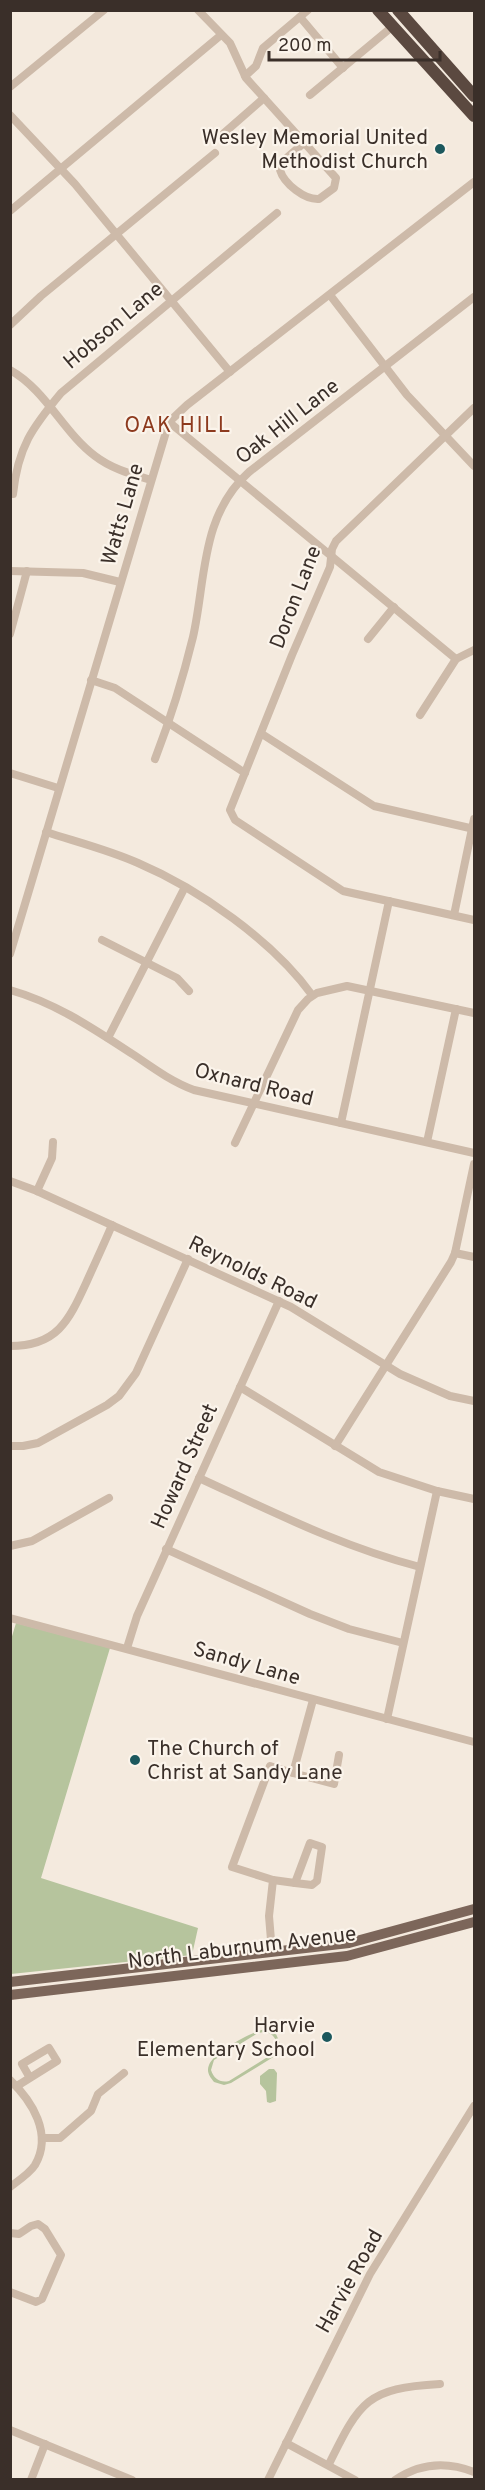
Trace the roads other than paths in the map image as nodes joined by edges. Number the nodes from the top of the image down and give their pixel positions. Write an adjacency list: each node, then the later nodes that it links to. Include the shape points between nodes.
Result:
1 (104, 10): 11 (street)
2 (198, 10): 8 (street)
3 (308, 10): 6 (street)
4 (378, 10): 7 (highway)
5 (398, 10): 13 (highway)
6 (300, 17): 9 (street); 10 (street, via 263,48 257,64)
7 (393, 26): 9 (street); 16 (highway)
8 (221, 34): 10 (street, via 232,46); 20 (street)
9 (343, 68): 12 (street)
10 (245, 76): 14 (street)
11 (10, 87)
12 (310, 95)
13 (474, 96)
14 (264, 98): 17 (street); 18 (street)
15 (10, 115): 20 (street)
16 (474, 116)
17 (224, 133)
18 (304, 142): 18 (street, via 336,178 334,188 319,199 307,197 285,180 280,170)
19 (215, 153): 24 (street)
20 (61, 168): 22 (street); 24 (street)
21 (474, 182): 25 (street)
22 (10, 211)
23 (277, 213): 27 (street, Hobson Lane)
24 (116, 234): 27 (street); 28 (street)
25 (330, 295): 29 (street); 31 (street)
26 (474, 297): 29 (street, Oak Hill Lane)
27 (171, 300): 31 (street); 32 (street, Hobson Lane)
28 (10, 325)
29 (386, 367): 35 (street); 38 (street, Oak Hill Lane)
30 (10, 370): 32 (street)
31 (230, 372): 34 (street)
32 (50, 406): 37 (street, via 94,456 112,467); 39 (street, Hobson Lane, via 24,443)
33 (474, 408): 35 (street, Doron Lane)
34 (169, 422): 37 (street, Watts Lane); 38 (street)
35 (446, 436): 36 (street); 40 (street, Doron Lane, via 336,541)
36 (474, 465)
37 (151, 480): 43 (street, Watts Lane)
38 (240, 480): 40 (street); 51 (street, Oak Hill Lane, via 209,541 193,634)
39 (13, 494)
40 (332, 556): 44 (street); 52 (street, Doron Lane)
41 (10, 571): 42 (street)
42 (27, 572): 43 (street, via 83,573); 45 (street)
43 (120, 582): 49 (street, Watts Lane)
44 (394, 607): 46 (street); 48 (street)
45 (10, 634)
46 (368, 639)
47 (474, 650): 48 (street)
48 (456, 659): 50 (street)
49 (91, 680): 51 (street, via 115,688); 56 (street, Watts Lane)
50 (420, 716)
51 (167, 722): 53 (street, Oak Hill Lane); 55 (street)
52 (262, 734): 55 (street, Doron Lane); 58 (street, via 374,806)
53 (155, 759)
54 (10, 773): 56 (street)
55 (244, 773): 61 (street, Doron Lane, via 230,810 235,820 332,886)
56 (58, 788): 59 (street, Watts Lane)
57 (474, 819): 58 (street)
58 (473, 829): 62 (street)
59 (46, 832): 60 (street, via 126,858); 65 (street, Watts Lane)
60 (185, 887): 66 (street); 70 (street, via 260,940)
61 (390, 901): 62 (street); 68 (street)
62 (454, 915): 63 (street)
63 (474, 920)
64 (102, 940): 66 (street)
65 (10, 954)
66 (146, 962): 69 (street, via 177,978); 73 (street)
67 (10, 990): 73 (street, Oxnard Road, via 57,1008)
68 (370, 990): 70 (street, via 338,987); 71 (street); 75 (street)
69 (189, 991)
70 (312, 995): 74 (street, via 292,1019)
71 (456, 1009): 72 (street); 77 (street)
72 (474, 1012)
73 (108, 1038): 74 (street, Oxnard Road, via 181,1084)
74 (253, 1104): 75 (street, Oxnard Road); 78 (street)
75 (341, 1123): 77 (street, Oxnard Road)
76 (53, 1142): 82 (street, via 52,1158)
77 (427, 1142): 79 (street, Oxnard Road)
78 (235, 1143)
79 (474, 1153)
80 (474, 1164): 84 (street)
81 (10, 1181): 82 (street, Reynolds Road)
82 (37, 1191): 83 (street, Reynolds Road)
83 (112, 1225): 86 (street, Reynolds Road); 88 (street, via 65,1324 38,1342)
84 (455, 1253): 85 (street); 89 (street)
85 (474, 1257)
86 (188, 1259): 87 (street, Reynolds Road); 92 (street, via 136,1373 119,1396 38,1443)
87 (279, 1301): 89 (street, Reynolds Road); 90 (street, Howard Street)
88 (10, 1346)
89 (386, 1365): 91 (street, Reynolds Road, via 450,1396); 93 (street)
90 (240, 1388): 93 (street); 94 (street, Howard Street)
91 (474, 1401)
92 (10, 1446)
93 (335, 1446): 95 (street, via 380,1472)
94 (199, 1478): 99 (street, Howard Street); 100 (street, via 347,1545)
95 (437, 1491): 97 (street); 100 (street)
96 (109, 1498): 98 (street, via 32,1542)
97 (474, 1499)
98 (10, 1546)
99 (166, 1549): 102 (street, via 310,1614); 103 (street, Howard Street)
100 (420, 1567): 102 (street)
101 (10, 1618): 103 (street, Sandy Lane)
102 (403, 1643): 105 (street)
103 (127, 1648): 104 (street, Sandy Lane)
104 (313, 1700): 105 (street, Sandy Lane); 108 (street)
105 (387, 1719): 106 (street, Sandy Lane)
106 (474, 1742)
107 (339, 1755): 108 (street, via 334,1784)
108 (293, 1773): 109 (street, via 270,1766 232,1866)
109 (273, 1880): 110 (street); 113 (street, via 269,1916)
110 (295, 1883): 110 (street, via 308,1844 321,1846 315,1884)
111 (474, 1909): 113 (main road, North Laburnum Avenue, via 349,1943)
112 (474, 1922): 115 (main road, North Laburnum Avenue, via 347,1956)
113 (272, 1952): 114 (main road, North Laburnum Avenue)
114 (10, 1982)
115 (10, 1995)
116 (124, 2073): 120 (street, via 98,2094 92,2111 60,2138)
117 (30, 2078): 118 (street)
118 (14, 2083): 120 (street, via 31,2102)
119 (474, 2106): 126 (street, Harvie Road, via 370,2274)
120 (43, 2138): 121 (street, via 35,2165)
121 (10, 2187)
122 (10, 2233): 123 (street, via 19,2234 38,2224 61,2255 42,2299 36,2302)
123 (10, 2292)
124 (440, 2384): 128 (street, via 407,2385 371,2400 350,2422)
125 (10, 2430): 127 (street)
126 (286, 2443): 128 (street); 132 (street, Harvie Road)
127 (45, 2444): 130 (street); 131 (street)
128 (329, 2464): 133 (street)
129 (474, 2472): 134 (street, via 454,2465 432,2465); 135 (street)
130 (31, 2480)
131 (132, 2480)
132 (268, 2480)
133 (356, 2480)
134 (395, 2480)
135 (471, 2480)

